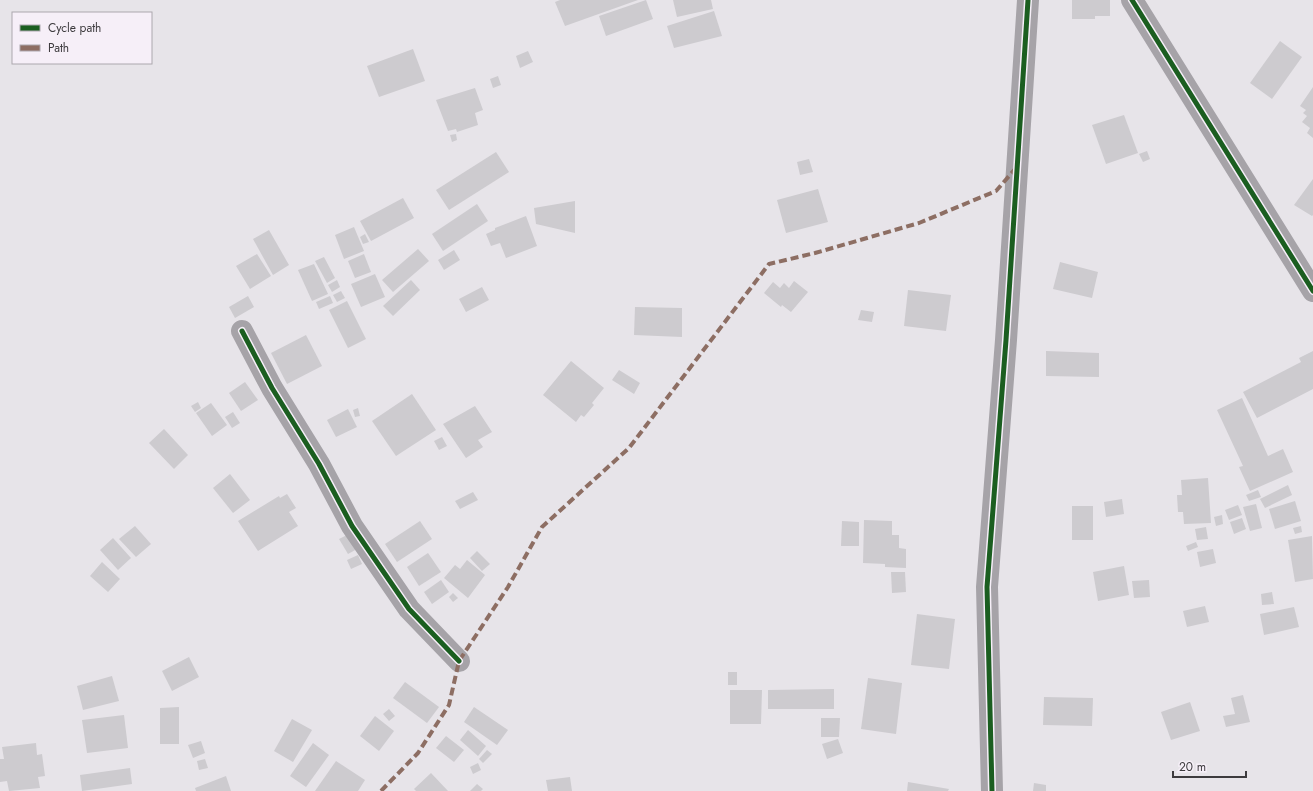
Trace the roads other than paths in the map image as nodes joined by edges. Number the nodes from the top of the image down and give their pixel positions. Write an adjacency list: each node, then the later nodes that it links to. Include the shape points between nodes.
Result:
1 (1028, 0): 6 (street, via 987,587)
2 (1132, 0): 3 (street)
3 (1313, 290)
4 (242, 331): 5 (street, via 352,526 409,609)
5 (459, 661)
6 (992, 791)

